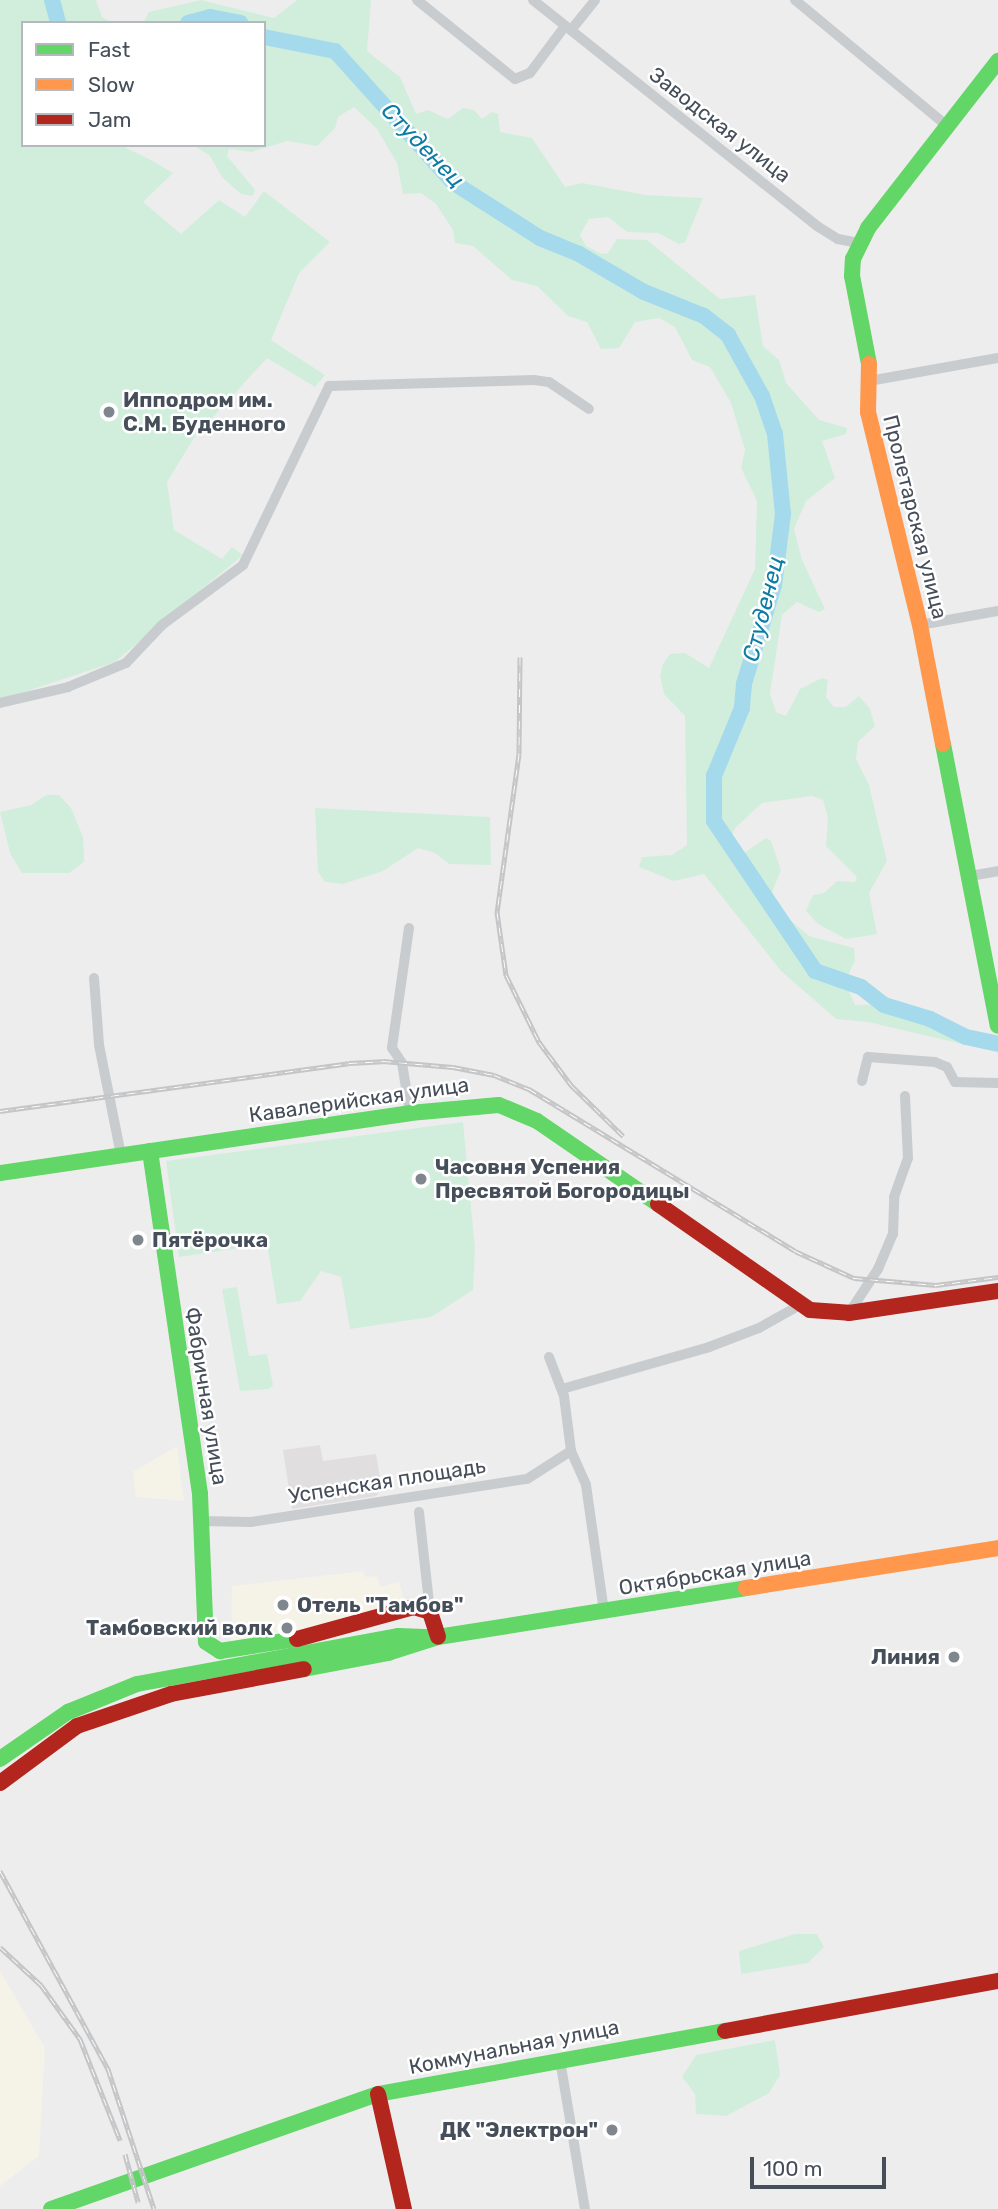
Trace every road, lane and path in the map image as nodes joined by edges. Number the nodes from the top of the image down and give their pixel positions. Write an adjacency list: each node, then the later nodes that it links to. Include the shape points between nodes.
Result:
1 (417, 0): 5 (street, via 515,79 530,74)
2 (533, 0): 5 (street, Заводская улица)
3 (595, 0): 5 (street)
4 (794, 0): 7 (street)
5 (568, 28): 8 (street, Заводская улица, via 817,226 838,239)
6 (998, 61): 7 (main road, Пролетарская улица)
7 (945, 124): 8 (main road, Пролетарская улица)
8 (859, 243): 10 (main road, Пролетарская улица, via 853,260 853,288)
9 (998, 358): 10 (street)
10 (869, 382): 13 (main road, Пролетарская улица, via 868,412)
11 (589, 409): 14 (street, via 549,382 534,380 329,386 243,565 162,625 126,663 68,687)
12 (998, 611): 13 (street)
13 (920, 625): 16 (main road, Пролетарская улица)
14 (0, 703)
15 (998, 871): 16 (street)
16 (971, 876): 18 (main road, Пролетарская улица)
17 (409, 928): 24 (street, via 392,1048 402,1062)
18 (991, 958): 20 (main road, Пролетарская улица)
19 (94, 978): 26 (street, via 99,1045)
20 (998, 1026)
21 (862, 1081): 22 (street, via 868,1057 935,1062 947,1067 955,1082)
22 (998, 1083)
23 (905, 1096): 30 (street, via 908,1158 894,1197 893,1234 878,1269)
24 (410, 1113): 25 (main road, Кавалерийская улица); 29 (main road, Кавалерийская улица, via 482,1104 524,1112)
25 (150, 1151): 26 (main road, Кавалерийская улица); 35 (main road, Фабричная улица)
26 (121, 1155): 27 (main road, Кавалерийская улица)
27 (0, 1173)
28 (998, 1291): 30 (main road, Кавалерийская улица)
29 (800, 1305): 30 (main road, Кавалерийская улица, via 827,1314); 32 (street, via 759,1328 709,1347)
30 (849, 1313)
31 (549, 1357): 32 (street)
32 (562, 1389): 33 (street)
33 (571, 1451): 35 (street, Успенская площадь, via 527,1479 251,1522); 38 (street, via 586,1485)
34 (419, 1513): 37 (street)
35 (201, 1521): 37 (main road, Фабричная улица, via 202,1620 210,1647 229,1651 268,1644 344,1629 414,1607)
36 (998, 1548): 38 (main road, Октябрьская улица)
37 (430, 1612): 39 (main road)
38 (604, 1612): 39 (main road, Октябрьская улица)
39 (438, 1637): 40 (main road, Октябрьская улица)
40 (387, 1645): 41 (main road, via 136,1684 68,1712); 42 (main road, via 115,1710 52,1741)
41 (0, 1759)
42 (0, 1783)
43 (998, 1981): 44 (main road, Коммунальная улица)
44 (560, 2060): 45 (main road, Коммунальная улица); 48 (street)
45 (378, 2094): 46 (main road, Коммунальная улица); 47 (main road)
46 (51, 2209)
47 (404, 2209)
48 (585, 2209)

